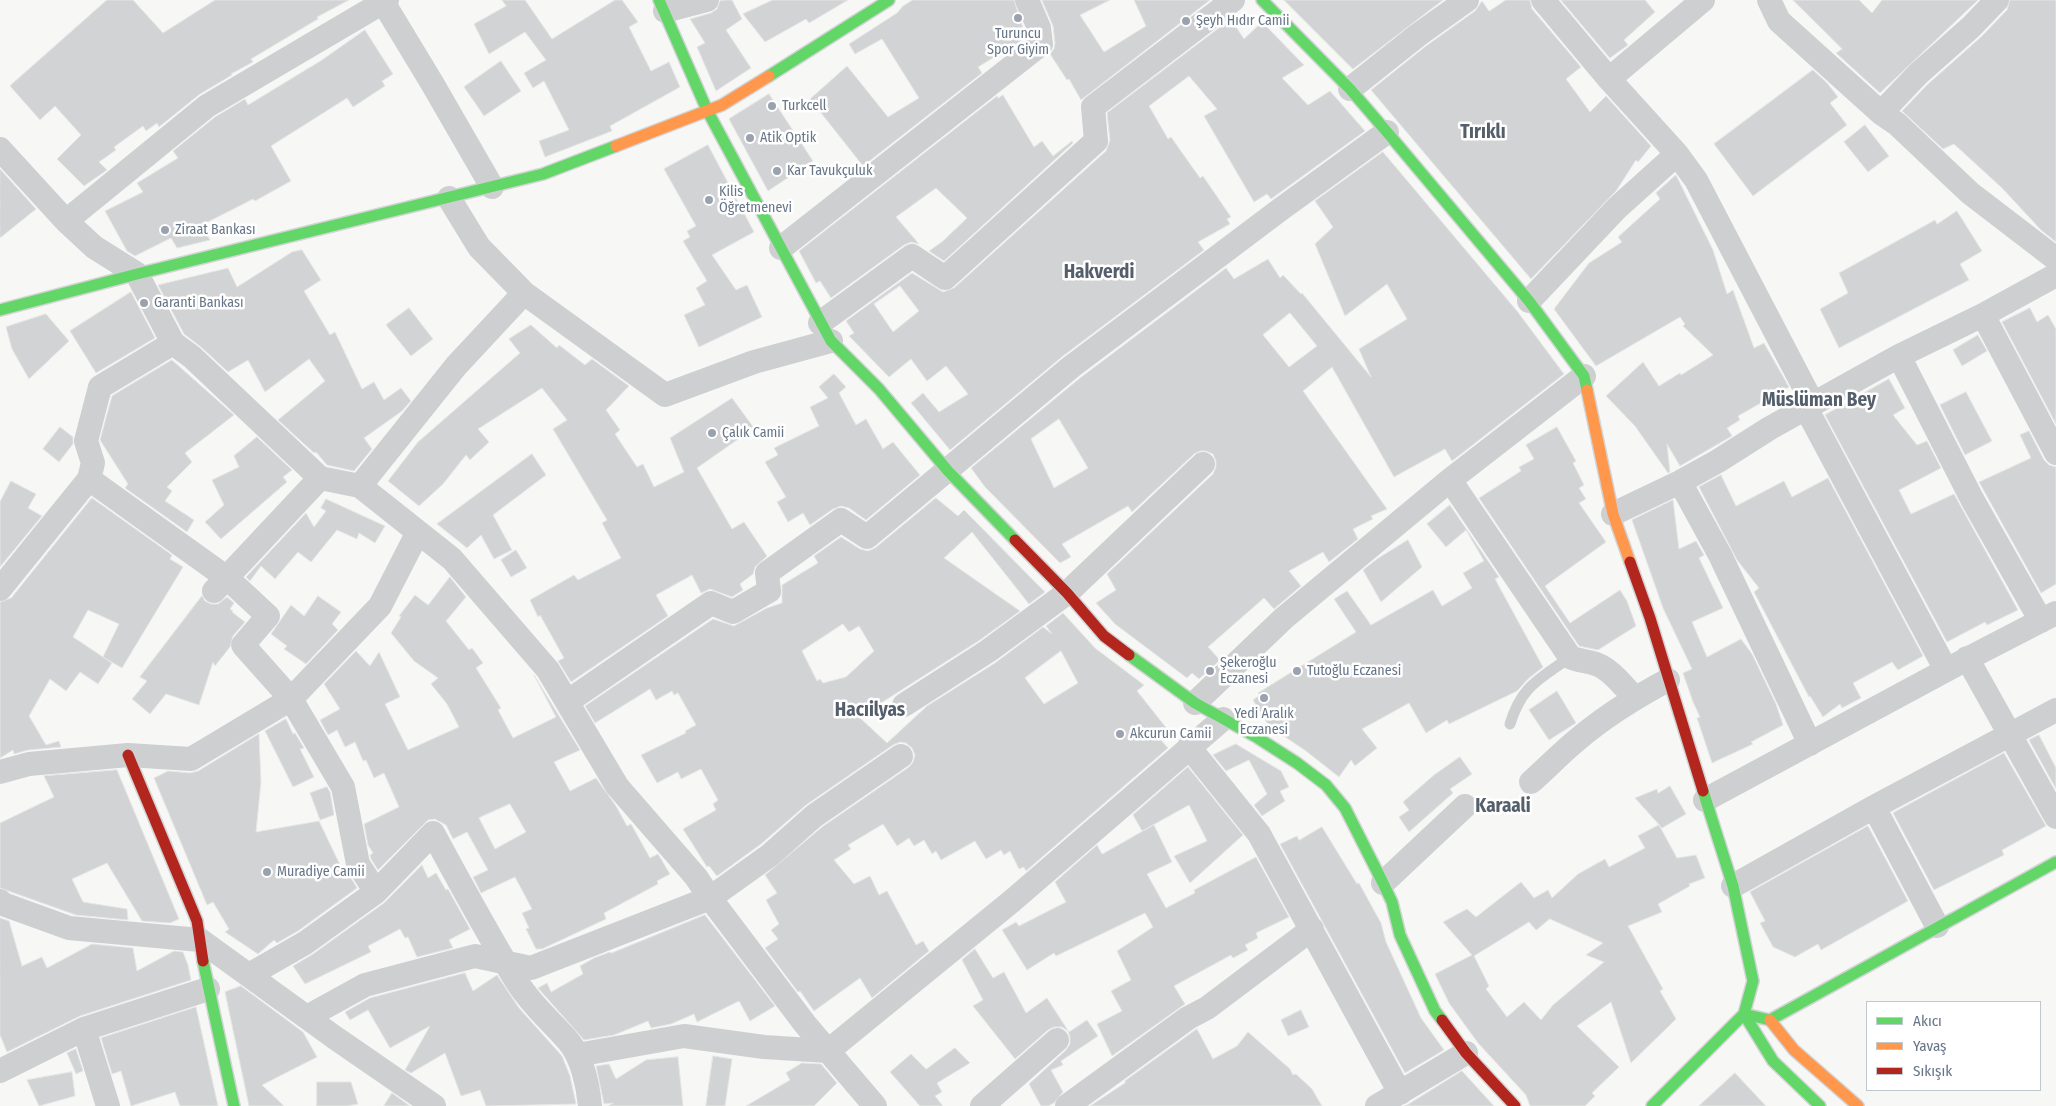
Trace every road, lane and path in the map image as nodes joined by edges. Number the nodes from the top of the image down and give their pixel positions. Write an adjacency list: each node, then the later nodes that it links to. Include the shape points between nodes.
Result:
1 (707, 0): 12 (street)
2 (889, 0): 15 (street, via 722,105)
3 (1027, 0): 23 (street, via 1039,28 1041,44)
4 (1233, 0): 31 (street, via 1093,107 1096,141 945,278 912,256)
5 (1262, 0): 14 (street)
6 (1467, 0): 14 (street)
7 (1543, 0): 13 (street)
8 (1703, 0): 13 (street)
9 (1769, 0): 16 (street, via 1779,21)
10 (1996, 0): 16 (street)
11 (385, 1): 20 (street); 22 (street, via 207,106)
12 (662, 6): 15 (street)
13 (1609, 79): 19 (street)
14 (1350, 89): 17 (street)
15 (707, 110): 20 (street, via 544,174); 23 (street)
16 (1881, 113): 24 (street, via 1970,192)
17 (1387, 132): 28 (street); 38 (street, via 1071,367)
18 (0, 149): 22 (street)
19 (1677, 154): 28 (street, via 1617,208); 35 (street, via 1696,180)
20 (492, 187): 21 (street)
21 (449, 198): 25 (street); 27 (street, via 479,247)
22 (66, 221): 25 (street, via 94,247)
23 (781, 248): 31 (street)
24 (2056, 259)
25 (137, 274): 29 (street); 32 (street)
26 (2056, 275): 30 (street)
27 (524, 293): 31 (street, via 666,395); 43 (street, via 456,366)
28 (1528, 301): 34 (street)
29 (0, 310)
30 (1983, 315): 33 (street); 36 (street)
31 (826, 332): 38 (street)
32 (173, 342): 39 (street); 40 (street, via 100,387 86,440 93,462)
33 (1899, 356): 35 (street); 49 (street, via 1972,500)
34 (1584, 376): 41 (street); 44 (street)
35 (1809, 406): 42 (street); 52 (street)
36 (2056, 453)
37 (1203, 464): 48 (street)
38 (948, 471): 48 (street); 56 (street, via 867,537 841,520 767,573 770,591 733,612 711,603)
39 (320, 478): 43 (street); 46 (street)
40 (89, 479): 46 (street); 47 (street)
41 (1450, 480): 50 (street); 57 (street, via 1284,618)
42 (1680, 482): 44 (street); 63 (street, via 1720,555)
43 (360, 486): 45 (street)
44 (1613, 514): 53 (street)
45 (418, 532): 55 (street, via 380,606); 56 (street, via 452,559 548,670)
46 (220, 584): 55 (street, via 268,616 243,645)
47 (0, 588)
48 (1067, 593): 57 (street, via 1104,636); 58 (street, via 988,652)
49 (2049, 617): 51 (street)
50 (1570, 657): 54 (street, via 1606,669); 61 (lane, via 1527,688 1514,708)
51 (1967, 658): 52 (street); 62 (street)
52 (1946, 670): 63 (street)
53 (1668, 680): 54 (street); 69 (street)
54 (1635, 698): 68 (street, via 1578,739)
55 (291, 699): 65 (street, via 191,759); 76 (street, via 343,787 358,864)
56 (567, 702): 77 (street, via 617,786 696,877)
57 (1195, 704): 60 (street)
58 (904, 705)
59 (2056, 710): 62 (street)
60 (1223, 719): 64 (street); 74 (street, via 1258,738 1326,785 1345,808)
61 (1510, 724)
62 (2010, 733): 71 (street); 72 (street)
63 (1810, 744): 69 (street)
64 (1189, 747): 80 (street, via 1259,834); 90 (street, via 1012,901)
65 (128, 755): 67 (street, via 29,764); 81 (street, via 197,921)
66 (901, 756): 77 (street, via 814,816 770,855)
67 (0, 772)
68 (1531, 782)
69 (1705, 800): 75 (street)
70 (1465, 806): 74 (street)
71 (1874, 807): 75 (street); 79 (street)
72 (2056, 817)
73 (2056, 862): 79 (street)
74 (1383, 883): 91 (street, via 1392,902 1400,935 1425,994)
75 (1733, 886): 85 (street, via 1753,981)
76 (376, 892): 82 (street, via 433,833); 83 (street, via 305,943)
77 (710, 898): 82 (street, via 531,968); 90 (street)
78 (0, 901): 81 (street, via 69,928)
79 (1937, 926): 87 (street)
80 (1312, 929): 94 (street); 101 (street, via 1207,1008 1188,1018)
81 (200, 940): 83 (street); 84 (street)
82 (505, 962): 86 (street, via 475,956 365,984); 92 (street, via 529,1001)
83 (249, 975): 86 (street)
84 (208, 989): 88 (street); 96 (street)
85 (1744, 1014): 87 (street); 104 (street); 105 (street, via 1773,1060)
86 (307, 1017): 97 (street)
87 (1770, 1020): 106 (street, via 1794,1050)
88 (84, 1029): 93 (street); 95 (street)
89 (1057, 1040): 100 (street)
90 (828, 1051): 92 (street, via 764,1047 684,1036); 99 (street)
91 (1466, 1053): 94 (street); 103 (street)
92 (577, 1054): 98 (street, via 589,1090)
93 (0, 1071)
94 (1400, 1093): 102 (street)
95 (108, 1106)
96 (234, 1106)
97 (434, 1106)
98 (590, 1106)
99 (875, 1106)
100 (982, 1106)
101 (1067, 1106)
102 (1377, 1106)
103 (1515, 1106)
104 (1652, 1106)
105 (1820, 1106)
106 (1858, 1106)

